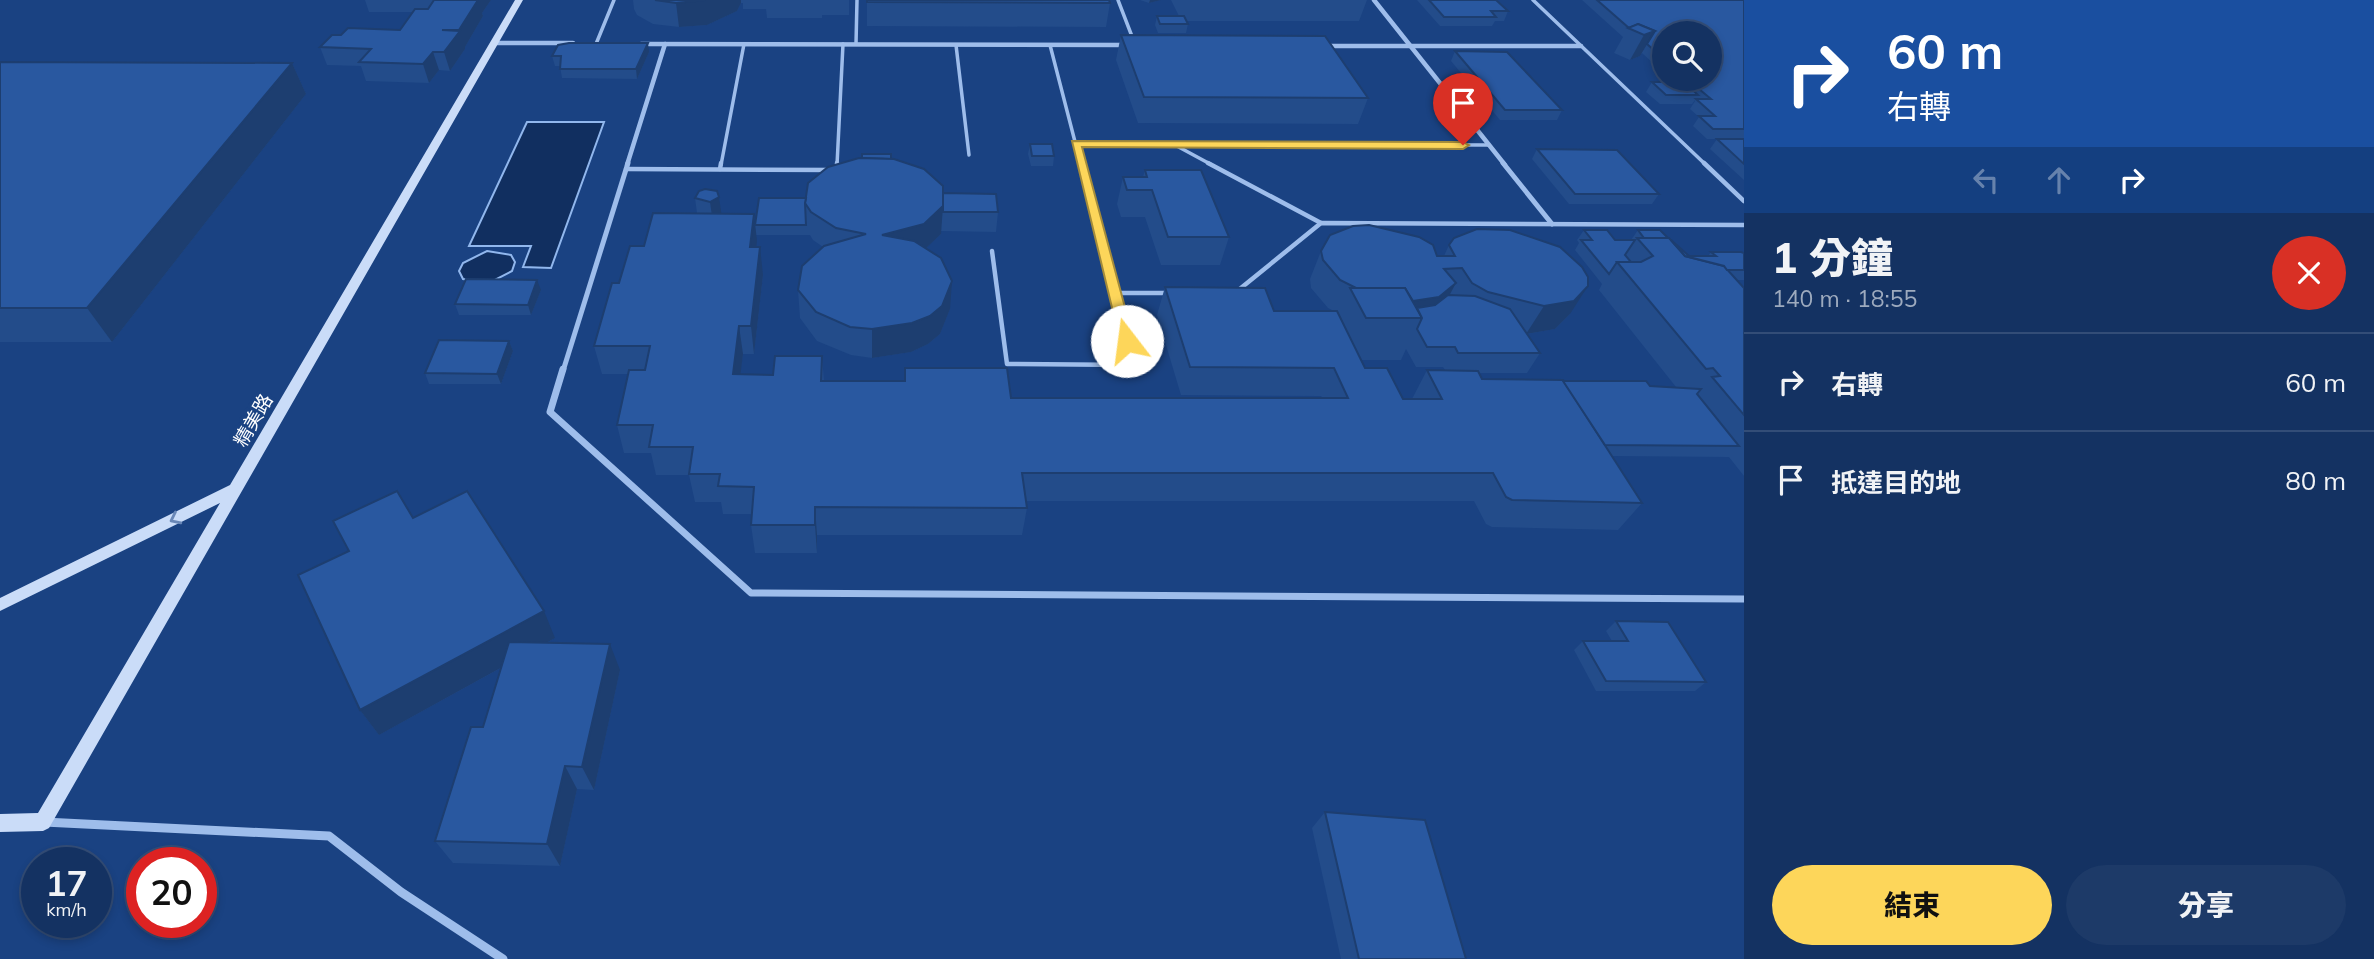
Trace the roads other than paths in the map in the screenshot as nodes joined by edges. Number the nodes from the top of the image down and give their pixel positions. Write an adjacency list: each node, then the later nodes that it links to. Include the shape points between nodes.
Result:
1 (519, 0): 7 (main road, 精美路)
2 (614, 0): 8 (lane)
3 (858, 0): 14 (lane)
4 (1118, 0): 17 (lane)
5 (1374, 0): 19 (street)
6 (1533, 0): 20 (lane)
7 (493, 43): 8 (street); 35 (main road, 精美路)
8 (596, 44): 9 (street)
9 (610, 44)
10 (637, 44): 11 (street)
11 (665, 44): 12 (street); 25 (street)
12 (744, 44): 13 (street); 26 (lane)
13 (843, 44): 14 (street); 26 (lane, via 837,170)
14 (856, 44): 15 (street)
15 (956, 45): 16 (street); 24 (lane)
16 (1050, 45): 17 (street); 21 (lane)
17 (1135, 45)
18 (1314, 46): 19 (street)
19 (1410, 46): 20 (street); 23 (street)
20 (1581, 46): 27 (lane)
21 (1076, 144): 22 (lane); 32 (lane)
22 (1174, 144): 23 (lane); 28 (lane)
23 (1489, 145): 29 (street)
24 (969, 155)
25 (626, 169): 26 (lane); 36 (street, via 550,412 751,593)
26 (720, 169)
27 (1744, 201)
28 (1321, 223): 29 (lane); 34 (lane)
29 (1552, 224): 30 (lane)
30 (1744, 225)
31 (992, 251): 32 (lane, via 1007,364 1133,365)
32 (1114, 293): 33 (lane)
33 (1181, 293)
34 (1234, 293)
35 (236, 489): 37 (main road, one-way to 37); 38 (main road, 精美路)
36 (1744, 599)
37 (0, 605)
38 (43, 822): 39 (main road); 40 (street, via 329,836 401,892)
39 (0, 823)
40 (503, 959)

